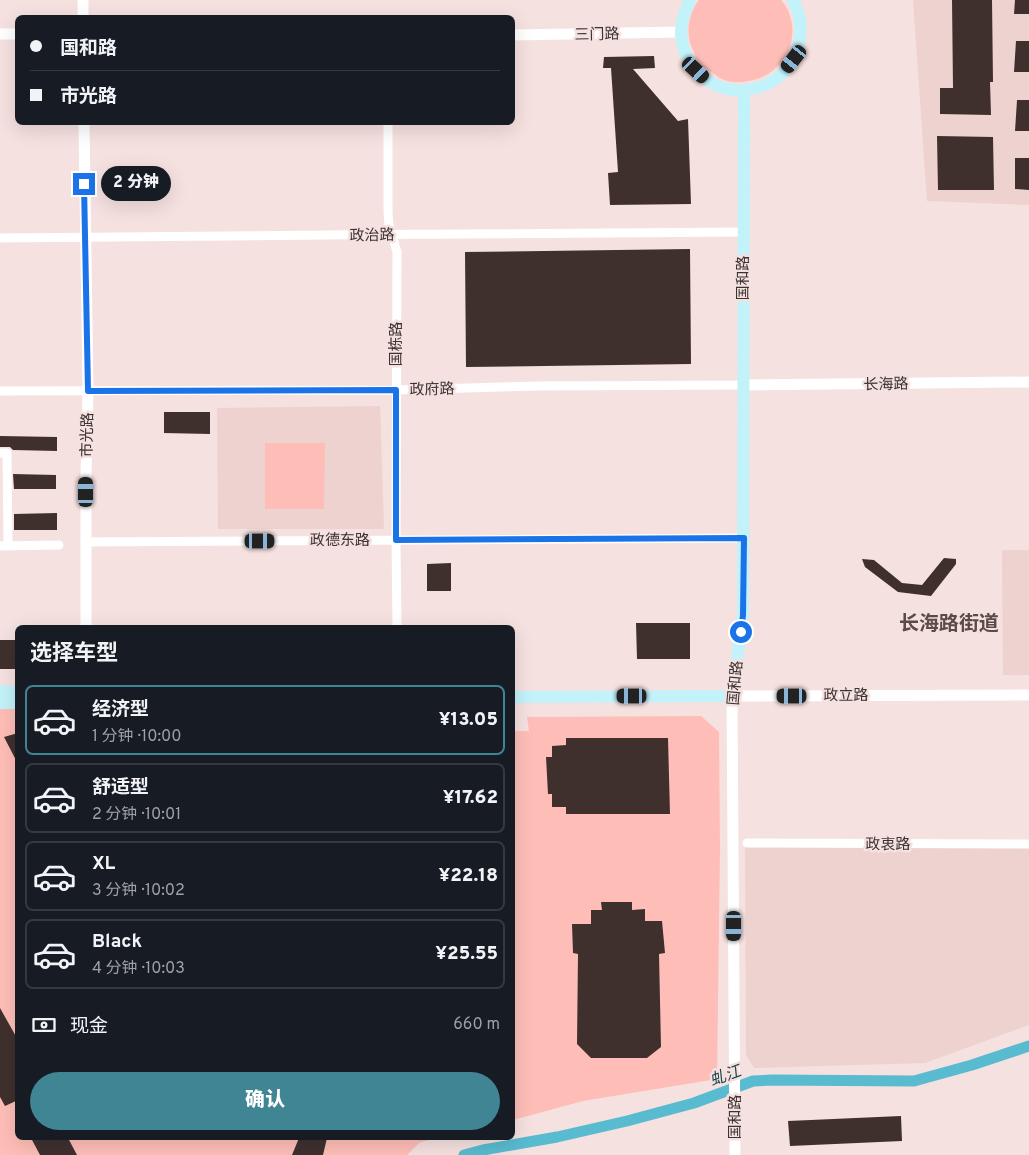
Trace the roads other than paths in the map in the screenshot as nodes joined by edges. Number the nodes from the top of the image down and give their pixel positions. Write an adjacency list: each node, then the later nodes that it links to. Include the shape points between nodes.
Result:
1 (82, 0): 4 (street)
2 (690, 0): 5 (main road)
3 (793, 0): 9 (main road, via 800,19 801,40 794,59 782,75 764,86)
4 (83, 15)
5 (681, 32): 8 (street, 三门路); 9 (main road, via 688,59 696,70 718,86)
6 (0, 34): 7 (street)
7 (15, 34)
8 (515, 35)
9 (744, 91): 12 (main road, 国和路)
10 (84, 125): 15 (street, 市光路)
11 (388, 125): 13 (street, 国栋路, via 388,212)
12 (743, 232): 13 (street, 政治路); 17 (main road, 国和路)
13 (392, 235): 15 (street, 政治路); 18 (street, 国栋路, via 396,252)
14 (0, 238): 15 (street, 政治路)
15 (85, 238): 20 (street, 市光路)
16 (1029, 382): 17 (street, 长海路)
17 (743, 386): 18 (street, 政府路); 23 (main road, 国和路)
18 (396, 390): 20 (street, 政府路); 24 (street, 国栋路)
19 (0, 391): 20 (street, 政府路)
20 (88, 391): 25 (street, 市光路)
21 (0, 453): 22 (street, via 7,453)
22 (4, 507): 27 (street)
23 (744, 538): 24 (street, 政德东路); 33 (main road, 国和路, via 743,615)
24 (396, 540): 25 (street, 政德东路); 29 (street, 国栋路)
25 (85, 542): 28 (street, 市光路)
26 (59, 545): 27 (street)
27 (4, 546)
28 (86, 625)
29 (397, 625)
30 (0, 692): 31 (main road)
31 (15, 692)
32 (1029, 695): 33 (street, 政立路)
33 (732, 696): 34 (main road, 政立路); 39 (street, 国和路)
34 (515, 697)
35 (0, 703): 36 (main road)
36 (15, 703)
37 (747, 844): 38 (street, 政衷路)
38 (1029, 844)
39 (735, 1155)

